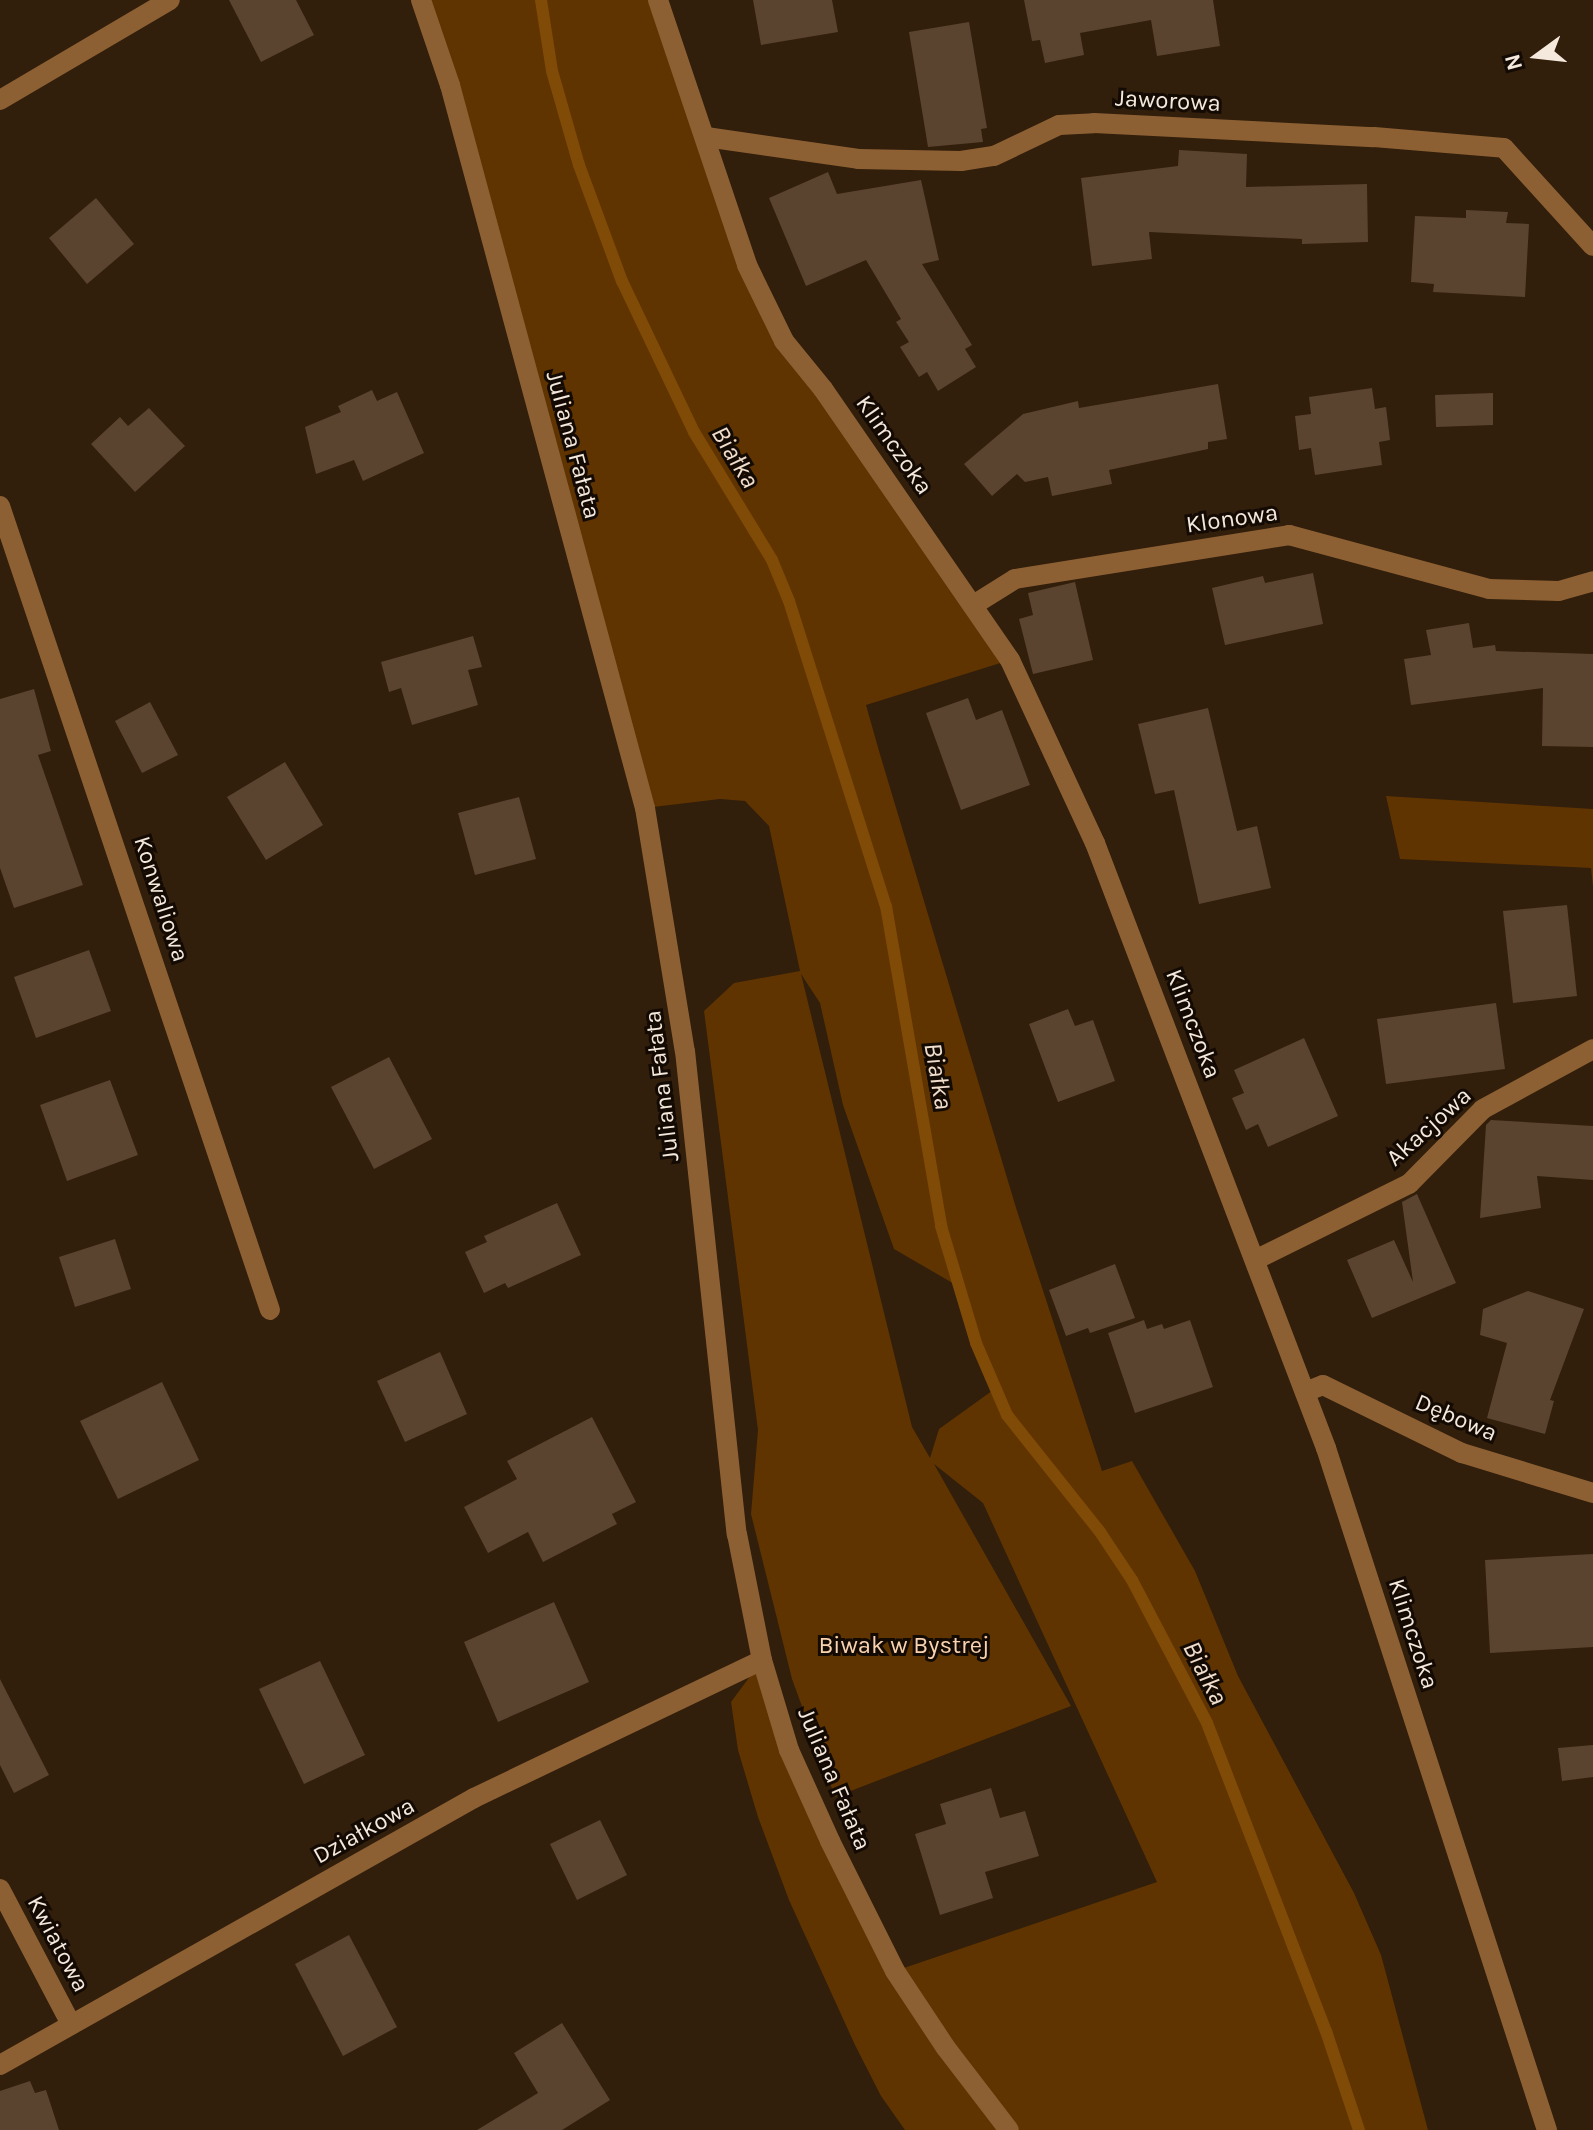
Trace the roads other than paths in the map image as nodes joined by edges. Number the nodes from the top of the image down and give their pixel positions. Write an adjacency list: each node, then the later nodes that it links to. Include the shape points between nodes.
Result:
1 (170, 0): 4 (street)
2 (421, 0): 15 (street, Juliana Fałata, via 450,85 645,808 685,1051 737,1534)
3 (658, 0): 5 (street, Klimczoka)
4 (0, 100)
5 (706, 137): 6 (street, Jaworowa, via 858,159 961,161 994,156 1059,125 1094,123 1504,148); 9 (street, Klimczoka, via 747,265 784,341)
6 (1593, 246)
7 (0, 506): 12 (street, Konwaliowa)
8 (1593, 581): 9 (street, Klonowa, via 1559,591 1489,589 1289,535 1015,579)
9 (975, 604): 11 (street, Klimczoka, via 1010,660 1095,843)
10 (1593, 1049): 11 (street, Akacjowa, via 1483,1109 1409,1184)
11 (1255, 1260): 13 (street, Klimczoka)
12 (270, 1310)
13 (1305, 1392): 14 (street, Dębowa, via 1323,1385 1462,1453); 20 (street, Klimczoka)
14 (1593, 1493)
15 (762, 1660): 17 (street, Działkowa, via 474,1798); 19 (street, Juliana Fałata, via 789,1750 895,1971)
16 (0, 1889): 17 (street, Kwiatowa)
17 (71, 2024): 18 (street, Działkowa)
18 (0, 2065)
19 (1009, 2130)
20 (1547, 2130)

